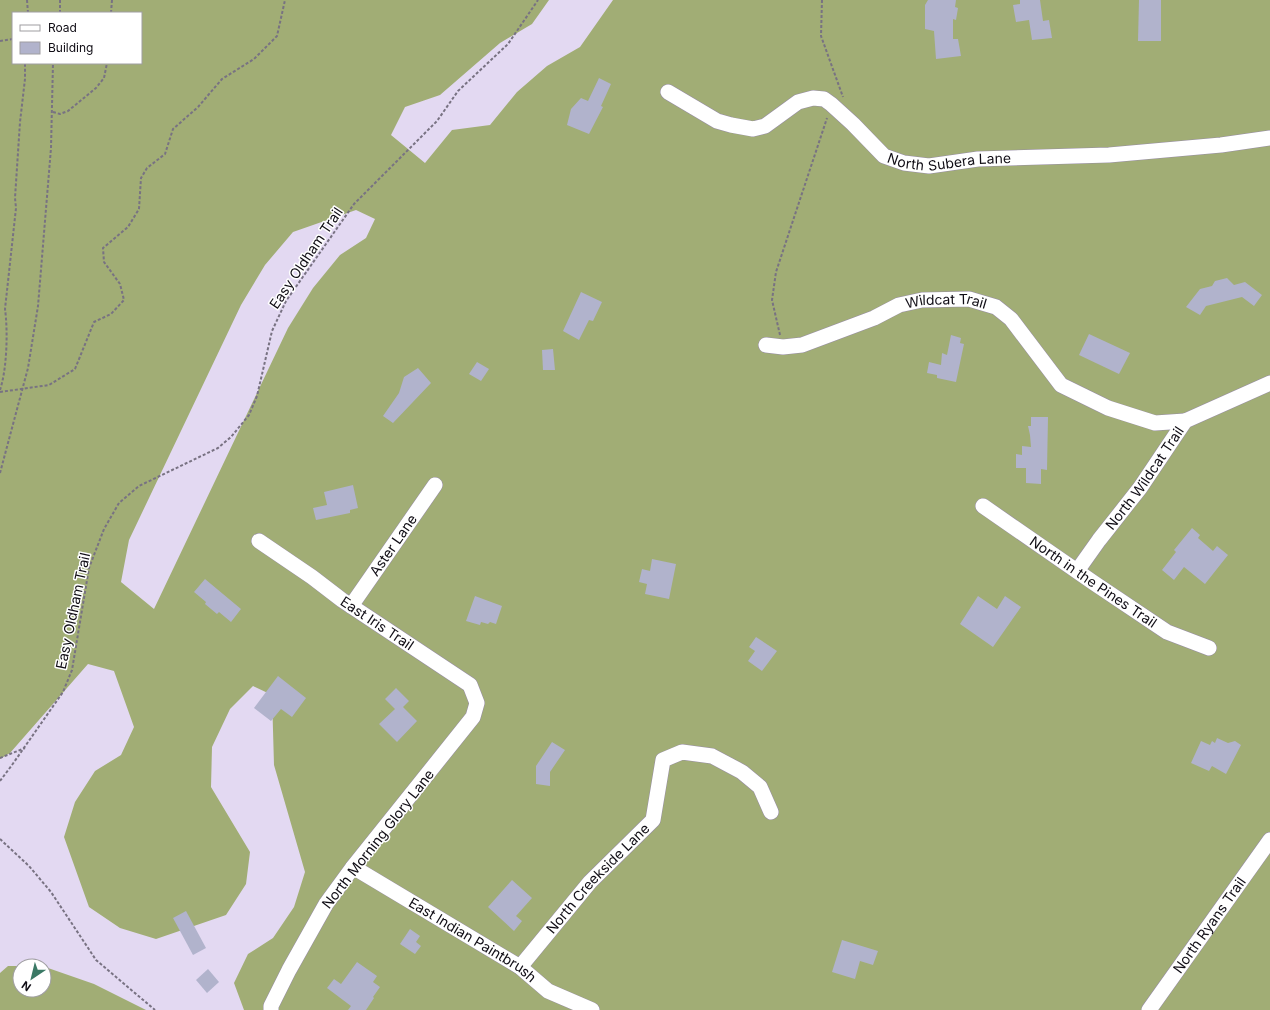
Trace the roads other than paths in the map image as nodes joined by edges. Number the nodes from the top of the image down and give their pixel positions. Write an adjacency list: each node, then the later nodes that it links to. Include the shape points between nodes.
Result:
1 (668, 92): 2 (street, North Subera Lane, via 717,121 753,129 765,126 798,102 813,98 824,99 838,103 884,156 904,164 929,166 978,159 1108,155)
2 (1270, 138)
3 (766, 345): 5 (street, Wildcat Trail, via 802,345 874,318 899,304 922,300 969,299 996,307 1012,319 1061,385 1108,408 1155,423)
4 (1270, 383): 5 (street, North Wildcat Trail)
5 (1185, 421): 9 (street, North Wildcat Trail, via 1140,488)
6 (435, 485): 10 (street, Aster Lane)
7 (984, 506): 9 (street, North in the Pines Trail)
8 (259, 541): 10 (street, East Iris Trail)
9 (1077, 571): 11 (street, North in the Pines Trail, via 1167,632)
10 (351, 606): 12 (street, East Iris Trail, via 470,685 477,703)
11 (1209, 648)
12 (473, 717): 15 (street, North Morning Glory Lane)
13 (771, 812): 16 (street, North Creekside Lane, via 760,787 742,772 712,756 682,752 663,760 653,820 590,882)
14 (1270, 840): 19 (street, North Ryans Trail)
15 (353, 866): 16 (street, East Indian Paintbrush); 17 (street, North Morning Glory Lane, via 326,904 289,970)
16 (520, 967): 18 (street, East Indian Paintbrush, via 548,992)
17 (271, 1010)
18 (592, 1010)
19 (1149, 1010)

